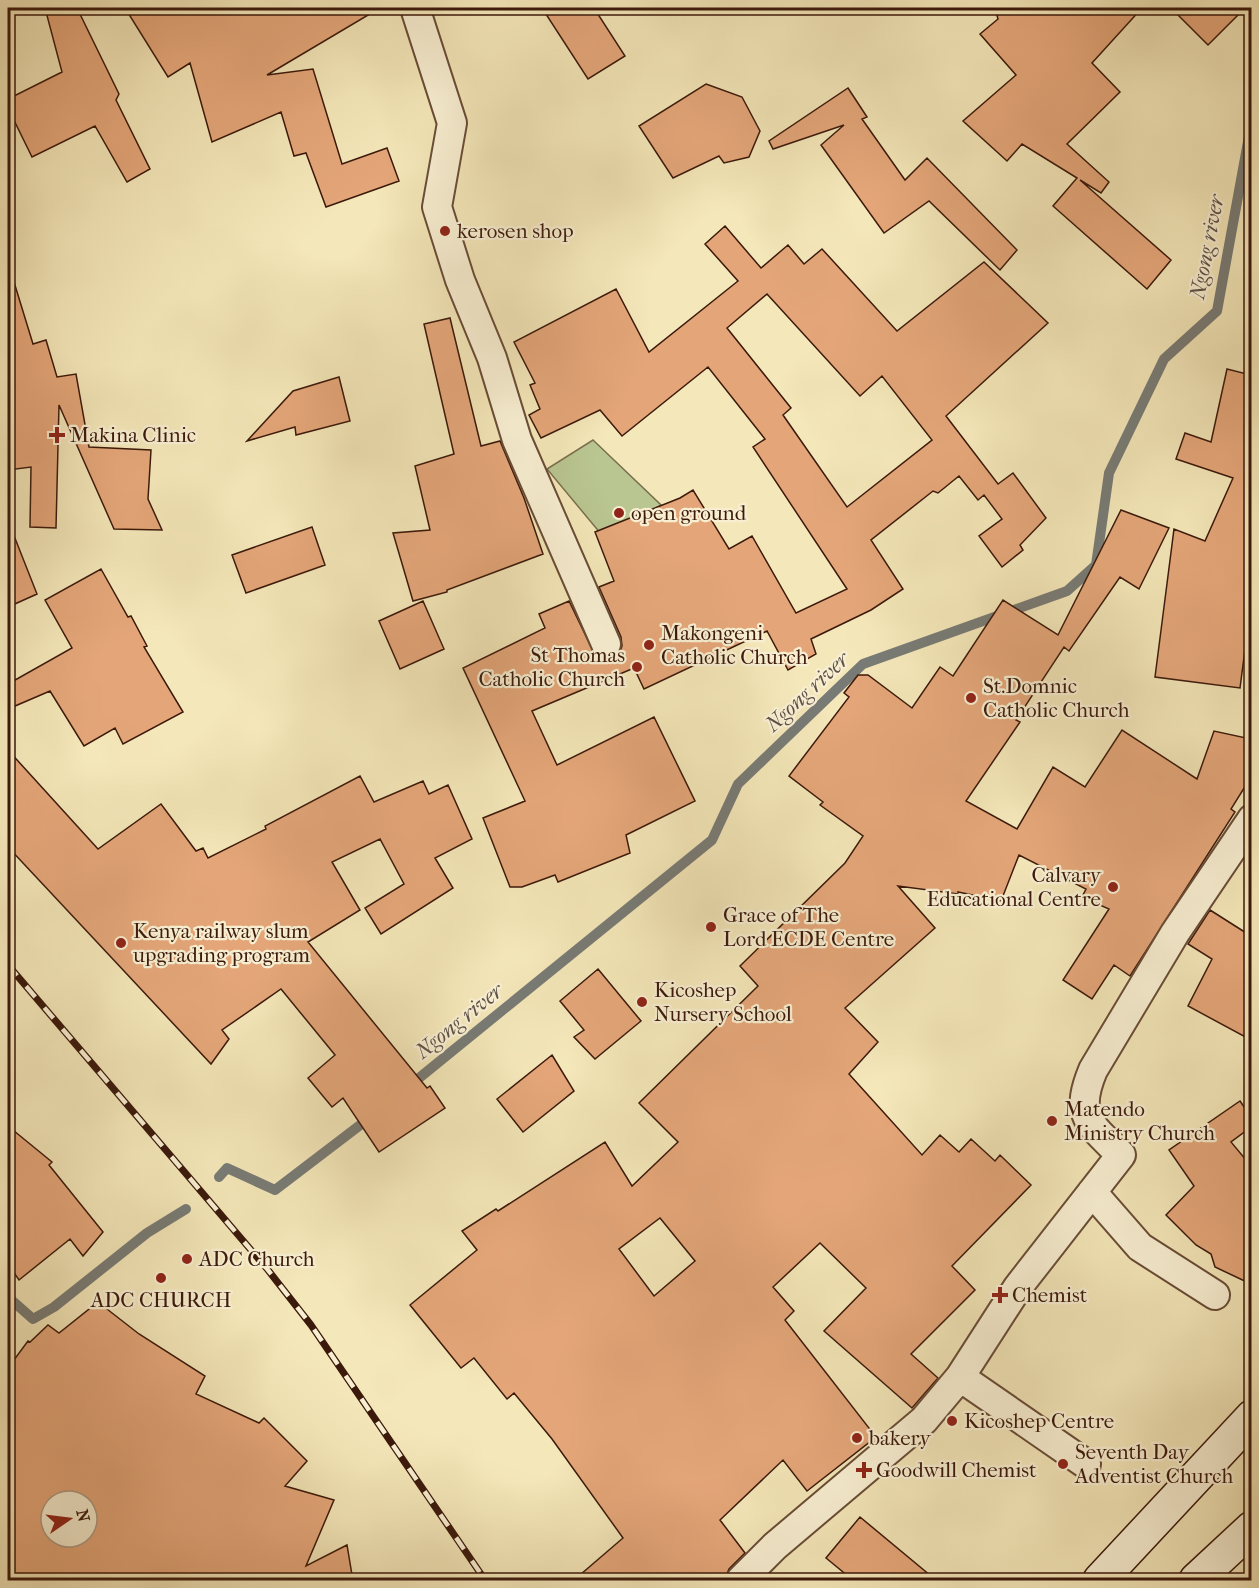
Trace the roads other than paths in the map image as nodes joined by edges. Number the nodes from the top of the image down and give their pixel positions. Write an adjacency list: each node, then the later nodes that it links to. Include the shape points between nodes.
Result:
1 (415, 8): 2 (street, via 452,123 437,207 517,440)
2 (606, 644)
3 (1251, 819): 4 (street, via 1175,933 1084,1091 1084,1111 1121,1155)
4 (1092, 1192): 5 (street, via 1140,1247); 6 (street, via 1018,1287)
5 (1215, 1295)
6 (960, 1377): 8 (street); 10 (street, via 924,1420 775,1546)
7 (1251, 1417): 11 (main road)
8 (1086, 1464)
9 (1251, 1528): 12 (main road)
10 (741, 1581)
11 (1100, 1581)
12 (1196, 1581)

